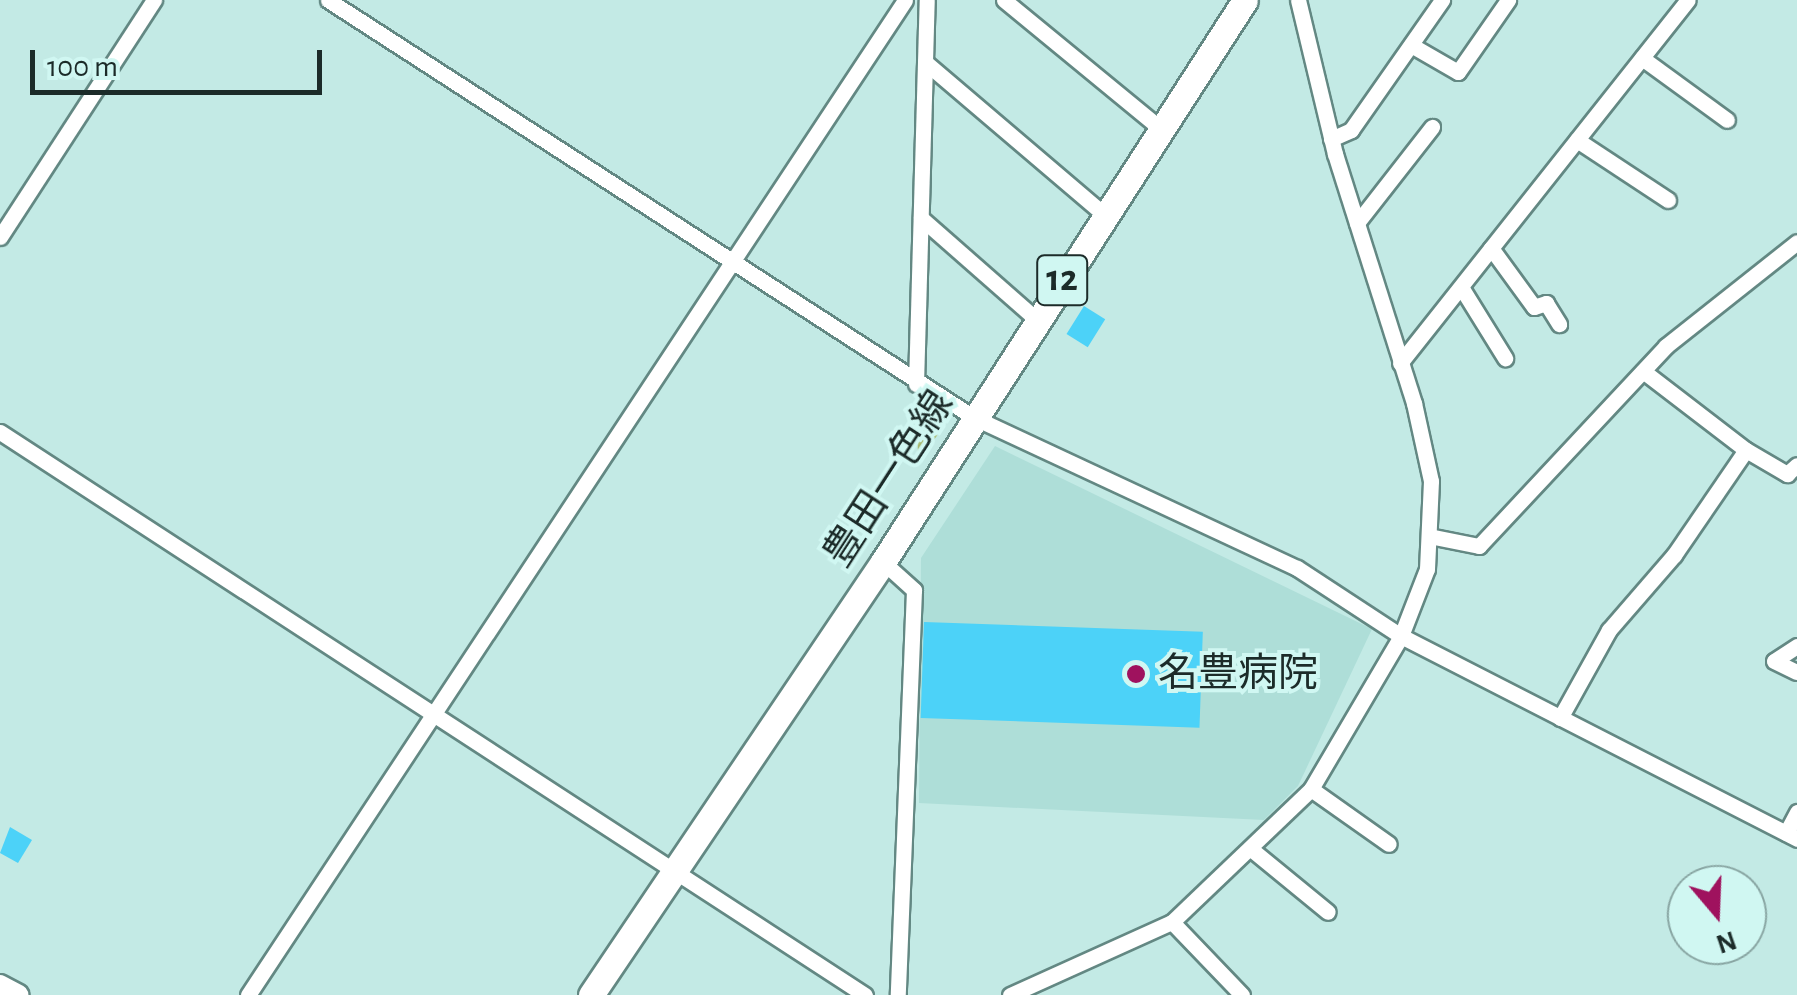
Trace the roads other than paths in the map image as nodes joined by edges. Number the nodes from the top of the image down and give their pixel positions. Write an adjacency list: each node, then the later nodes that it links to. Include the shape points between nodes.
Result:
1 (154, 0): 23 (street)
2 (328, 0): 26 (street)
3 (904, 0): 26 (street)
4 (927, 0): 13 (street)
5 (1004, 0): 16 (street)
6 (1245, 0): 16 (main road, 豊田一色線 / 12)
7 (1298, 0): 17 (street)
8 (1442, 0): 11 (street)
9 (1508, 0): 11 (street, via 1458,72)
10 (1688, 0): 12 (street)
11 (1411, 45): 17 (street, via 1351,130)
12 (1642, 58): 14 (street); 18 (street)
13 (925, 62): 20 (street); 21 (street)
14 (1728, 120)
15 (1432, 127): 22 (street)
16 (1161, 129): 20 (main road, 豊田一色線 / 12)
17 (1331, 139): 22 (street)
18 (1577, 140): 19 (street); 25 (street)
19 (1668, 200)
20 (1105, 215): 28 (main road, 豊田一色線 / 12)
21 (921, 218): 28 (street); 33 (street)
22 (1357, 223): 31 (street)
23 (0, 236)
24 (1797, 242): 32 (street)
25 (1491, 248): 27 (street); 29 (street, via 1534,307 1546,303)
26 (729, 260): 33 (street); 43 (street)
27 (1461, 287): 30 (street); 31 (street)
28 (1037, 320): 34 (main road, 豊田一色線 / 12)
29 (1559, 324)
30 (1505, 358)
31 (1400, 363): 38 (street, via 1431,480)
32 (1643, 371): 36 (street); 38 (street, via 1479,546)
33 (916, 384): 34 (street)
34 (973, 418): 39 (main road, 豊田一色線 / 12); 40 (street, via 1297,568)
35 (0, 432): 43 (street)
36 (1746, 450): 37 (street, via 1787,474); 44 (street, via 1674,556 1609,630)
37 (1797, 464)
38 (1429, 536): 40 (street, via 1427,569)
39 (883, 562): 50 (main road, 豊田一色線 / 12); 60 (street, via 914,590)
40 (1401, 636): 44 (street); 45 (street)
41 (1797, 646): 42 (street, via 1774,661)
42 (1797, 672)
43 (431, 716): 50 (street); 57 (street)
44 (1560, 718): 47 (street)
45 (1311, 789): 48 (street); 49 (street)
46 (1797, 812): 47 (street)
47 (1792, 836)
48 (1389, 844)
49 (1251, 849): 51 (street); 52 (street)
50 (670, 870): 58 (main road, 豊田一色線 / 12); 59 (street)
51 (1328, 912)
52 (1172, 922): 54 (street); 55 (street)
53 (0, 984): 56 (street)
54 (1233, 992)
55 (1014, 994)
56 (18, 995)
57 (248, 995)
58 (591, 995)
59 (865, 995)
60 (898, 995)

